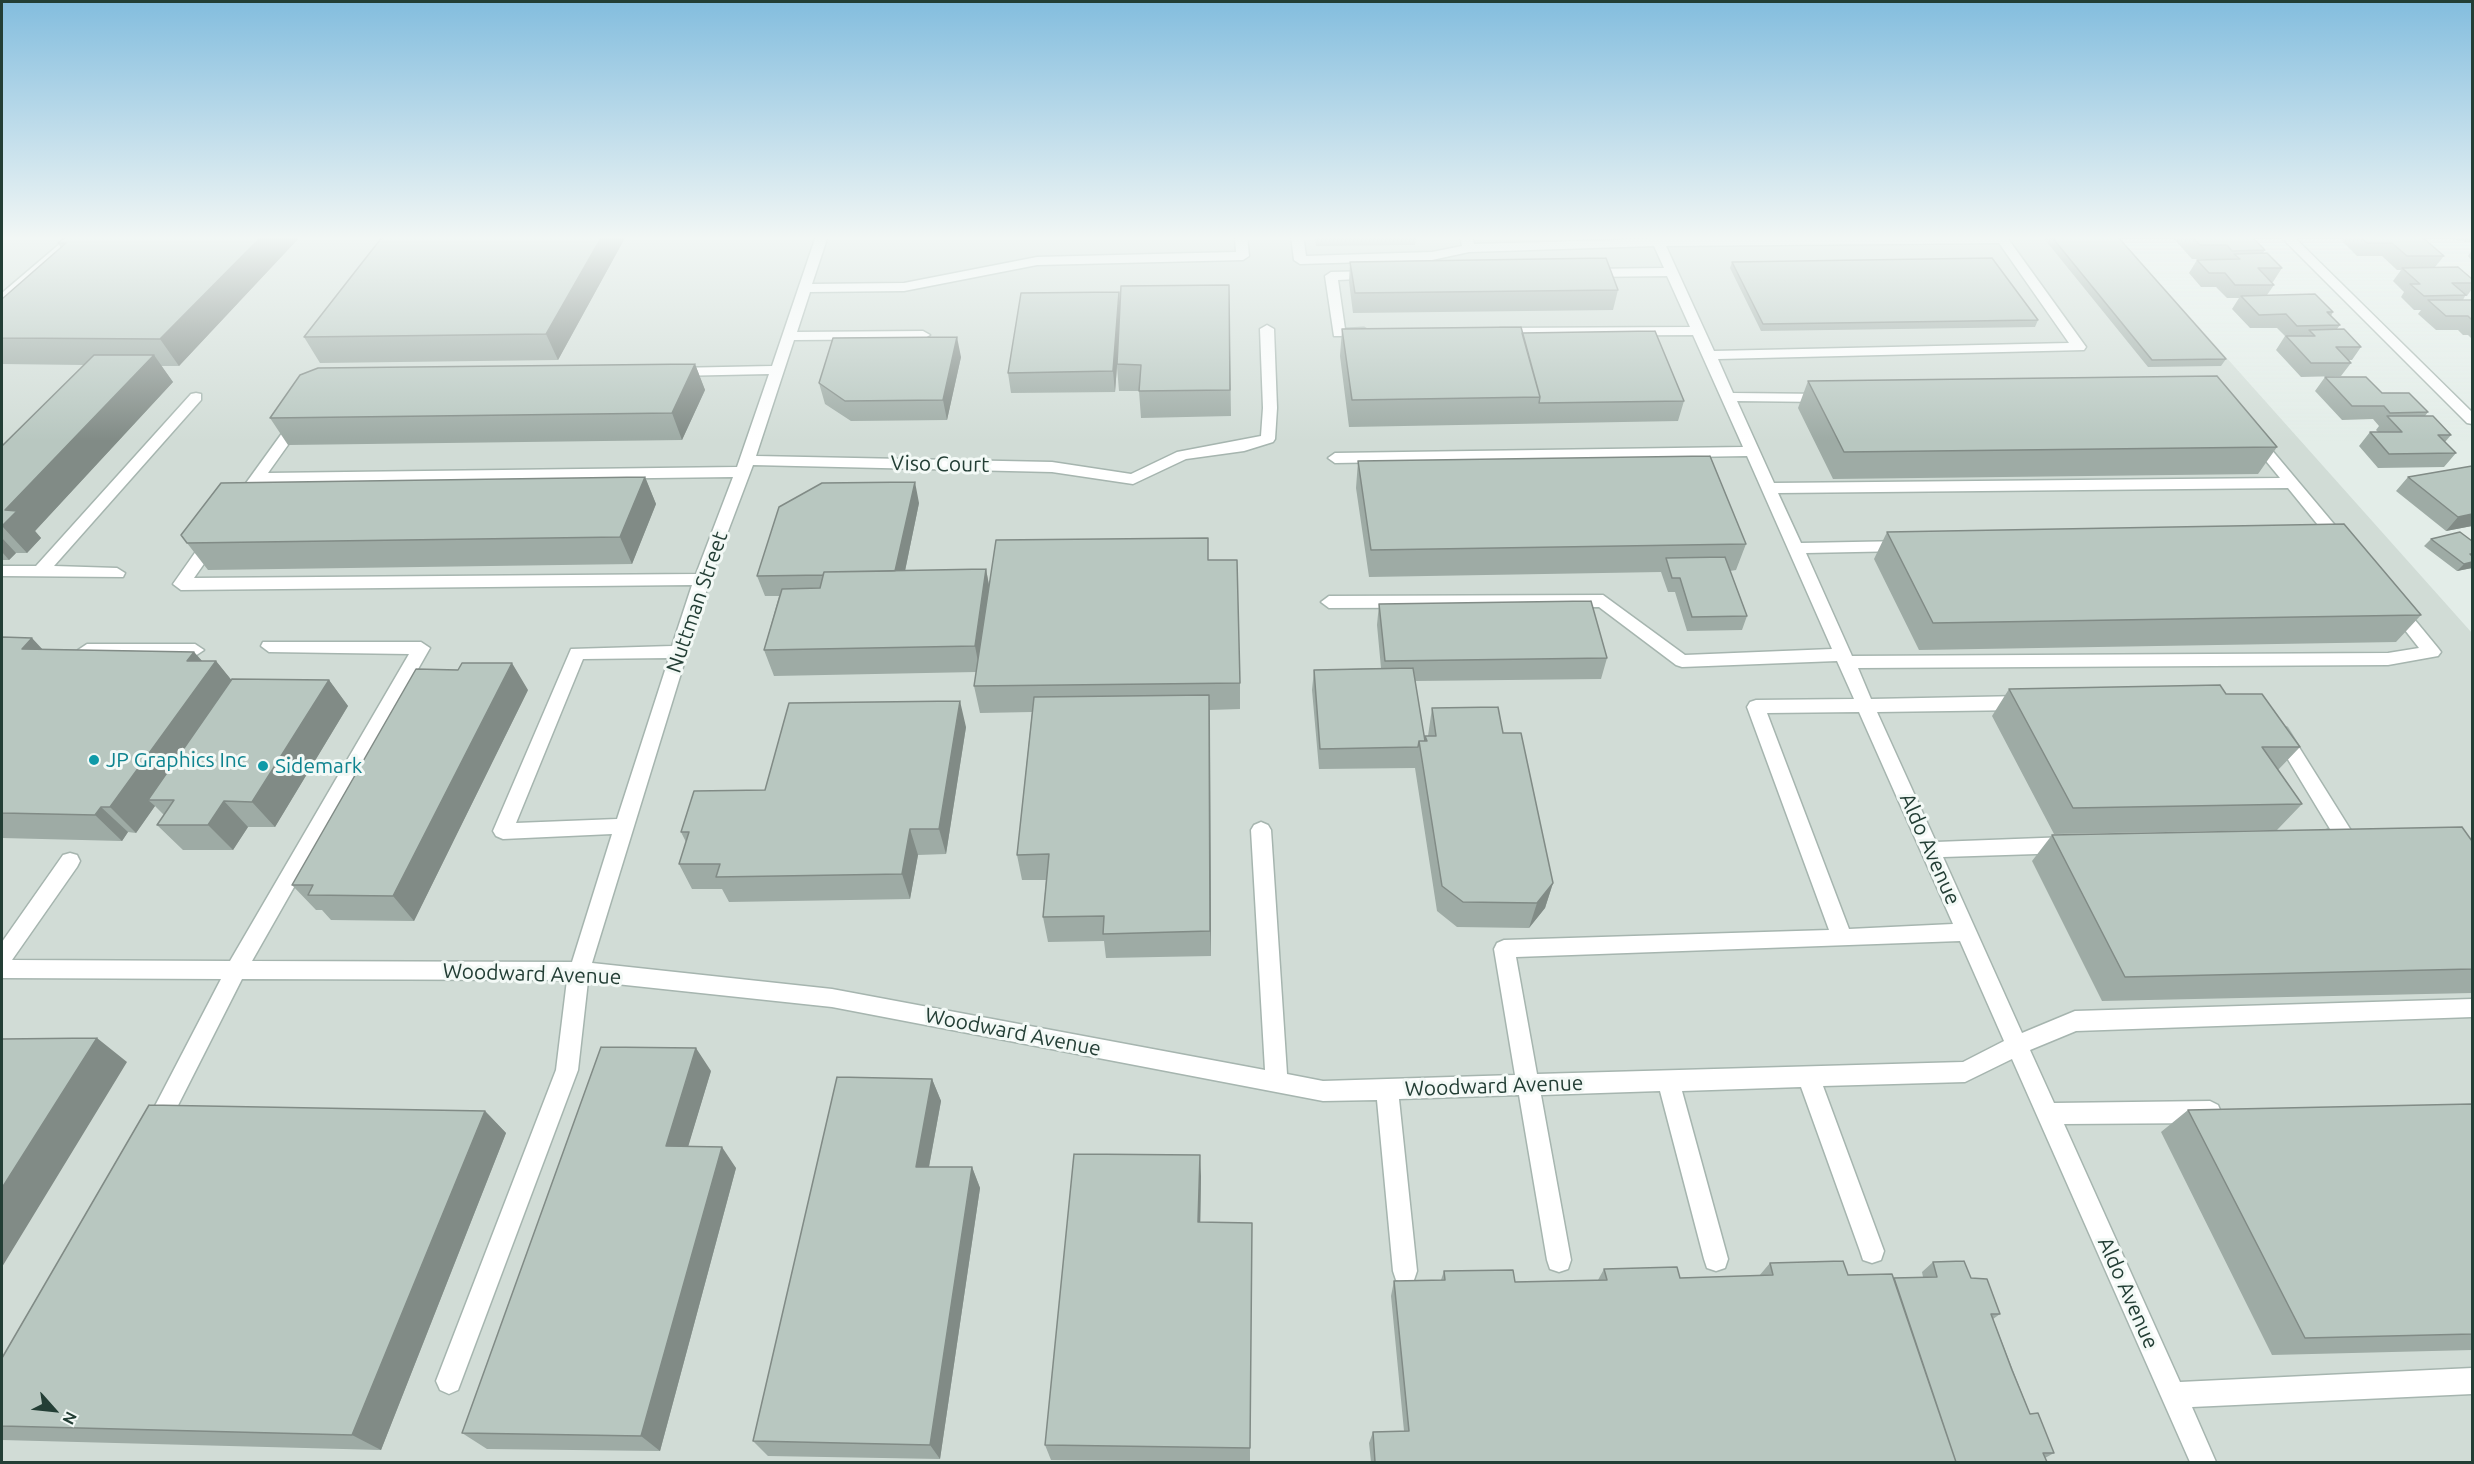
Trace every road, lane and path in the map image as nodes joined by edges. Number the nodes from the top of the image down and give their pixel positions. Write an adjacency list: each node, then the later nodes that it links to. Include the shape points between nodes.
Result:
1 (799, 304): 11 (street, Nuttman Street)
2 (1335, 304): 8 (street, via 1339,333)
3 (1687, 304): 7 (street, Aldo Avenue)
4 (2048, 304): 12 (street, via 2079,347)
5 (2355, 304): 19 (street)
6 (1267, 329): 23 (street, Viso Court, via 1268,439 1182,455 1133,479 1052,467)
7 (1699, 331): 9 (street); 12 (street, Aldo Avenue)
8 (1374, 332)
9 (1492, 332)
10 (923, 335): 11 (street)
11 (788, 336): 13 (street, Nuttman Street)
12 (1709, 355): 16 (street, Aldo Avenue)
13 (777, 370): 14 (street); 23 (street, Nuttman Street)
14 (659, 373)
15 (196, 397): 33 (street)
16 (1728, 397): 17 (street); 21 (street, Aldo Avenue)
17 (1845, 398)
18 (308, 407): 24 (street)
19 (2472, 420)
20 (2248, 430): 25 (street)
21 (1752, 451): 22 (street); 26 (street, Aldo Avenue)
22 (1335, 458)
23 (745, 466): 24 (street, Viso Court); 35 (street, Nuttman Street)
24 (257, 478): 35 (street, via 181,584)
25 (2292, 483): 26 (street); 27 (street)
26 (1769, 488): 30 (street, Aldo Avenue)
27 (2338, 538): 28 (street); 31 (street)
28 (2314, 539)
29 (1915, 546): 30 (street)
30 (1796, 548): 42 (street, Aldo Avenue)
31 (2352, 556)
32 (2, 572): 33 (street)
33 (39, 572): 34 (street)
34 (117, 573)
35 (702, 579): 41 (street, Nuttman Street)
36 (2381, 591): 42 (street, via 2432,652 2388,660)
37 (1329, 602): 42 (street, via 1603,601 1682,661)
38 (269, 646): 56 (street, via 422,648)
39 (65, 650): 40 (street)
40 (195, 650)
41 (680, 652): 46 (street, Nuttman Street); 46 (street, via 577,653 503,831)
42 (1845, 659): 44 (street, Aldo Avenue)
43 (2041, 703): 44 (street)
44 (1866, 704): 50 (street, Aldo Avenue); 53 (street, via 1756,707)
45 (2271, 716): 48 (street, via 2345,837)
46 (625, 826): 57 (street, Nuttman Street)
47 (1260, 830): 62 (street)
48 (2310, 838)
49 (2084, 845): 50 (street)
50 (1930, 850): 52 (street, Aldo Avenue)
51 (70, 861): 54 (street)
52 (1966, 932): 53 (street); 59 (street, Aldo Avenue)
53 (1842, 938): 63 (street, via 1504,949)
54 (2, 958)
55 (2, 969): 56 (street, Woodward Avenue)
56 (236, 970): 57 (street, Woodward Avenue); 67 (street)
57 (579, 971): 62 (street, Woodward Avenue, via 832,998); 72 (street, Nuttman Street, via 567,1070)
58 (2472, 1008): 59 (street, Woodward Avenue, via 2074,1021)
59 (2017, 1045): 60 (street, Woodward Avenue, via 1965,1072); 66 (street, Aldo Avenue)
60 (1808, 1077): 61 (street, Woodward Avenue); 68 (street)
61 (1668, 1081): 63 (street, Woodward Avenue); 69 (street)
62 (1277, 1082): 64 (street, Woodward Avenue, via 1323,1091)
63 (1528, 1085): 64 (street, Woodward Avenue); 70 (street)
64 (1387, 1089): 71 (street)
65 (2236, 1111): 66 (street)
66 (2048, 1114): 74 (street, Aldo Avenue)
67 (144, 1148)
68 (1872, 1251)
69 (1716, 1259)
70 (1559, 1260)
71 (1405, 1271)
72 (449, 1381)
73 (2472, 1381): 74 (street)
74 (2173, 1395): 75 (street, Aldo Avenue)
75 (2203, 1462)

